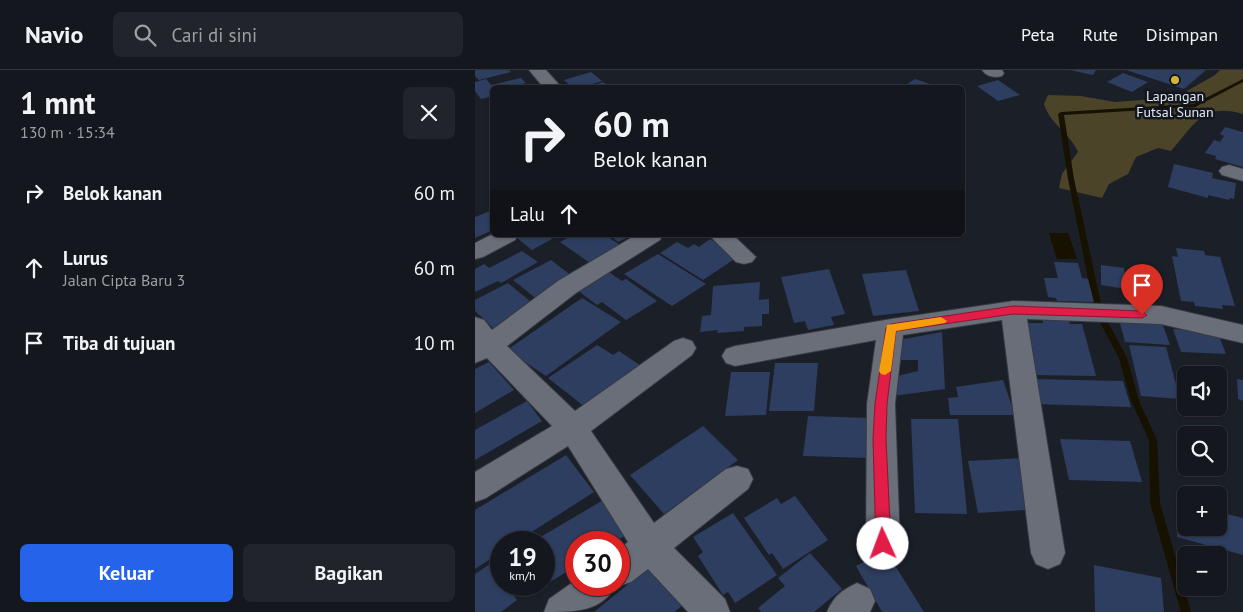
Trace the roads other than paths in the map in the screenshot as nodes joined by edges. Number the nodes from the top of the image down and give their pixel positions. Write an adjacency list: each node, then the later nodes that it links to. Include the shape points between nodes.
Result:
1 (537, 70): 2 (street)
2 (551, 85)
3 (503, 237): 6 (street)
4 (649, 237): 11 (street)
5 (722, 237): 7 (street)
6 (475, 252)
7 (744, 257)
8 (1013, 310): 9 (street); 10 (street, via 1161,315); 19 (street)
9 (891, 328): 13 (street); 17 (street, via 881,404)
10 (1243, 334)
11 (480, 342): 14 (street)
12 (683, 348): 14 (street)
13 (735, 356)
14 (573, 428): 16 (street); 18 (street)
15 (737, 479): 18 (street)
16 (475, 488)
17 (883, 544)
18 (650, 547): 20 (street); 23 (street)
19 (1049, 553)
20 (630, 562)
21 (584, 596): 22 (street)
22 (562, 612)
23 (712, 612)

